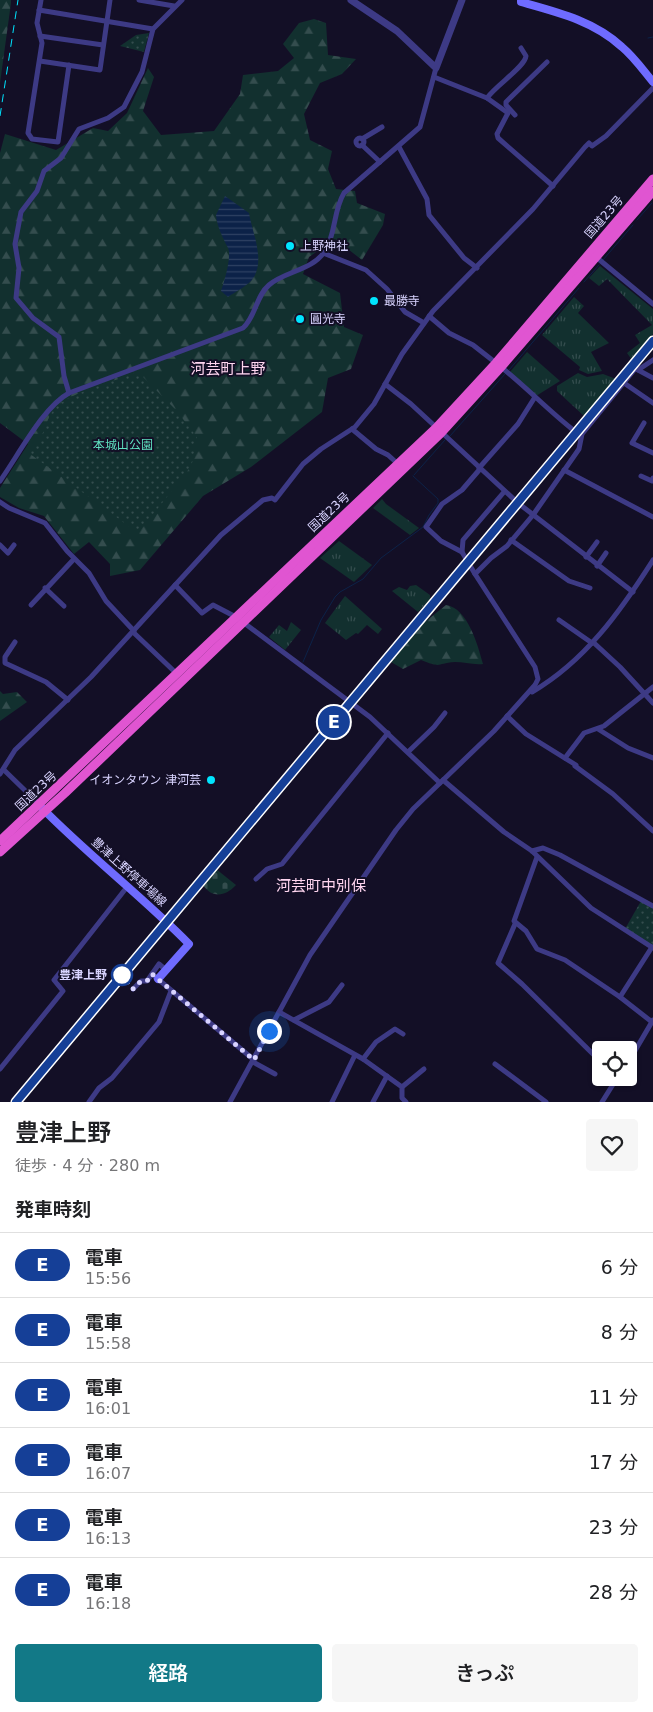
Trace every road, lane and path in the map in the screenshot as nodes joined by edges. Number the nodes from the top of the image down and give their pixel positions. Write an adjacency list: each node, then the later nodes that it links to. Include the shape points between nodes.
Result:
1 (41, 0): 9 (street)
2 (110, 0): 10 (street)
3 (139, 0): 8 (street)
4 (182, 0): 8 (street)
5 (351, 0): 18 (street, via 397,30)
6 (462, 0): 18 (street)
7 (519, 1): 20 (main road, via 596,27 623,47)
8 (174, 6): 11 (street)
9 (39, 10): 10 (street); 12 (street)
10 (107, 21): 11 (street); 13 (street)
11 (153, 29): 42 (street, via 142,72 124,107 108,118 78,129 64,154 44,171 37,191 19,217 15,244 19,268 16,298 33,318 58,337)
12 (40, 36): 13 (street); 15 (street)
13 (103, 45): 17 (street, via 100,70)
14 (521, 48): 22 (street, via 526,56 522,64)
15 (40, 61): 17 (street); 17 (street, via 28,133 32,139 58,142)
16 (547, 62): 23 (street, via 506,102)
17 (69, 65)
18 (436, 68): 19 (street)
19 (434, 77): 22 (street); 25 (street, via 422,124)
20 (653, 82)
21 (653, 88): 28 (street, via 606,136 592,146 589,143)
22 (486, 98): 28 (street, via 508,113 498,138)
23 (515, 116)
24 (382, 127): 26 (street, via 359,141)
25 (399, 147): 26 (street); 32 (street, via 427,198 429,216 464,258)
26 (380, 162): 30 (street, via 344,193)
27 (653, 179): 37 (highway, 国道23号)
28 (553, 186): 32 (street)
29 (653, 191): 31 (highway, 国道23号)
30 (323, 253): 35 (street, via 366,270 387,289 404,312); 42 (street, via 307,266 269,284 243,328)
31 (596, 257): 33 (street); 37 (highway, 国道23号)
32 (477, 268): 34 (street)
33 (653, 304)
34 (429, 316): 35 (street); 37 (street)
35 (424, 323): 41 (street)
36 (653, 360): 38 (street)
37 (499, 365): 43 (street); 48 (highway, 国道23号)
38 (638, 370): 39 (street); 40 (street)
39 (653, 378)
40 (624, 383): 44 (street); 52 (street, via 582,434 578,449)
41 (385, 384): 46 (street, via 374,404); 48 (street)
42 (69, 393): 55 (street, via 47,411)
43 (535, 397): 47 (street); 51 (street, via 518,424)
44 (653, 403)
45 (644, 423): 49 (street, via 632,443)
46 (352, 428): 50 (street); 71 (street, via 303,464 275,500 264,500 240,518)
47 (572, 429)
48 (438, 430): 50 (highway, 国道23号); 51 (street); 77 (highway, 国道23号)
49 (653, 453)
50 (398, 464): 77 (highway, 国道23号)
51 (480, 469): 56 (street); 64 (street, via 462,490 442,504 426,527 441,541)
52 (564, 470): 58 (street); 59 (street)
53 (641, 476): 54 (street, via 652,481)
54 (653, 478)
55 (0, 481)
56 (504, 492): 58 (street); 64 (street, via 463,540)
57 (0, 502): 67 (street, via 18,513 43,521)
58 (533, 515): 60 (street); 66 (street)
59 (653, 517)
60 (511, 540): 70 (street); 73 (street, via 569,580)
61 (597, 542): 66 (street)
62 (0, 545): 63 (street, via 8,554)
63 (14, 545)
64 (462, 552): 70 (street)
65 (606, 553): 69 (street)
66 (586, 557): 69 (street)
67 (74, 559): 72 (street); 79 (street)
68 (653, 560): 74 (street)
69 (598, 566): 74 (street)
70 (475, 574): 85 (street, via 537,670 538,679)
71 (175, 585): 77 (street, via 202,612 215,605); 79 (street)
72 (45, 588): 75 (street); 76 (street)
73 (590, 588)
74 (633, 592): 81 (street)
75 (31, 605)
76 (64, 606)
77 (240, 620): 82 (highway, 国道23号); 91 (street); 97 (highway, 国道23号)
78 (559, 620): 81 (street)
79 (134, 632): 82 (street); 86 (street)
80 (15, 642): 86 (street, via 5,657 5,663 46,682)
81 (592, 643): 84 (street); 85 (street, via 572,665)
82 (177, 674): 97 (highway, 国道23号)
83 (653, 687): 84 (street)
84 (644, 694): 87 (street); 90 (street)
85 (527, 695): 89 (street)
86 (68, 700): 95 (street, via 15,750)
87 (653, 703)
88 (444, 713): 92 (street)
89 (506, 716): 93 (street, via 526,734); 96 (street)
90 (598, 729): 93 (street, via 584,733); 94 (street, via 628,748)
91 (388, 733): 92 (street); 103 (street, via 282,864 267,869)
92 (408, 752): 96 (street)
93 (565, 758): 98 (street, via 618,798)
94 (653, 758)
95 (2, 772): 97 (street)
96 (442, 782): 100 (street); 113 (street, via 396,830 316,947)
97 (42, 808): 99 (highway, 国道23号); 101 (highway, 国道23号); 104 (main road, 豊津上野停車場線)
98 (653, 831)
99 (0, 841)
100 (532, 851): 102 (street); 105 (street, via 543,848 560,855)
101 (0, 852)
102 (538, 857): 106 (street); 107 (street, via 591,908)
103 (256, 878)
104 (127, 887): 108 (main road, 豊津上野停車場線, via 189,944 170,967); 123 (street, via 54,980 63,991)
105 (653, 906)
106 (515, 924): 112 (street, via 526,931 537,949 565,960); 118 (street, via 498,963)
107 (652, 948): 112 (street)
108 (154, 977): 110 (street, via 141,981); 111 (street)
109 (342, 985): 114 (street, via 329,1002)
110 (133, 989)
111 (171, 991): 121 (street); 129 (street, via 159,1022)
112 (620, 997): 115 (street)
113 (279, 1012): 114 (street); 121 (street)
114 (294, 1020): 119 (street)
115 (652, 1021): 117 (street)
116 (404, 1034): 120 (street, via 395,1029 382,1037)
117 (637, 1047)
118 (592, 1053)
119 (355, 1055): 120 (street); 131 (street)
120 (362, 1059): 126 (street)
121 (253, 1061): 125 (street); 130 (street)
122 (495, 1064): 134 (street)
123 (0, 1068)
124 (424, 1069): 128 (street)
125 (275, 1074)
126 (387, 1076): 128 (street); 132 (street)
127 (611, 1086): 135 (street)
128 (402, 1087): 133 (street, via 402,1098)
129 (88, 1102)
130 (230, 1102)
131 (332, 1102)
132 (373, 1102)
133 (406, 1102)
134 (546, 1102)
135 (602, 1102)

